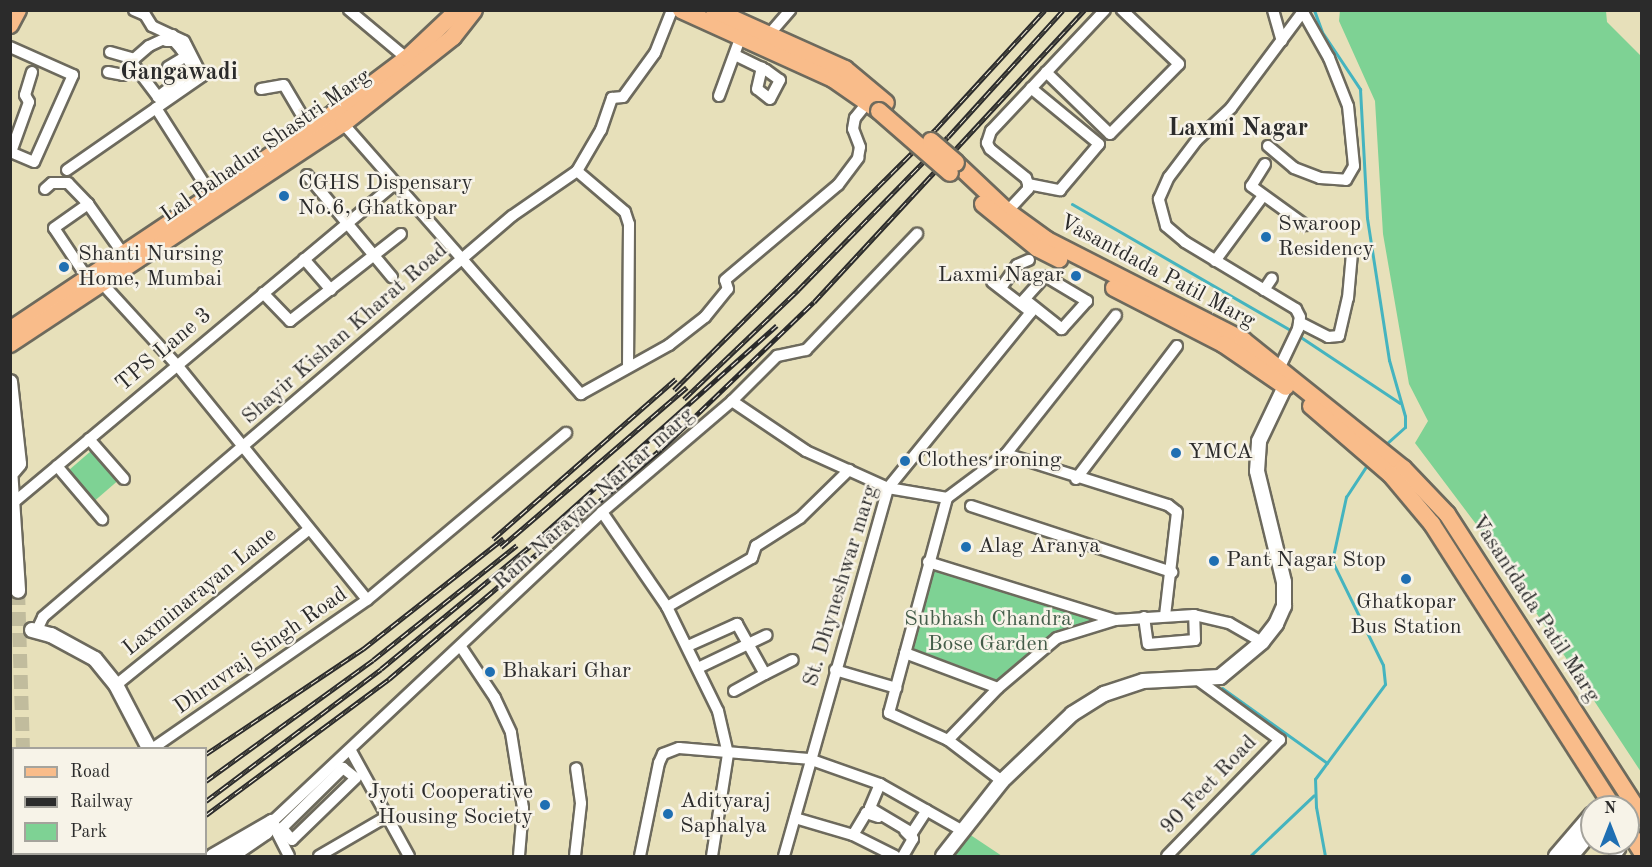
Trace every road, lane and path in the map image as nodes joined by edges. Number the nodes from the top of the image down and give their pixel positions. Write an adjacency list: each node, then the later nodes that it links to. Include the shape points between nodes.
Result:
1 (18, 10): 14 (main road)
2 (134, 10): 16 (street)
3 (458, 10): 24 (main road, Lal Bahadur Shastri Marg)
4 (474, 10): 24 (main road, Lal Bahadur Shastri Marg, via 453,37)
5 (672, 10): 41 (street, via 655,53 623,98 612,98 601,130)
6 (681, 10): 13 (main road, Vasantdada Patil Marg)
7 (790, 10): 17 (street)
8 (1105, 10): 30 (street)
9 (1122, 10): 30 (street, via 1179,64 1110,134)
10 (1273, 10): 18 (street)
11 (350, 11): 24 (street)
12 (1304, 11): 18 (street); 38 (street, via 1348,106 1354,166 1346,180 1320,178 1294,168)
13 (720, 18): 15 (main road, Vasantdada Patil Marg); 17 (main road, Vasantdada Patil Marg)
14 (10, 25)
15 (741, 36): 17 (main road, Vasantdada Patil Marg); 22 (street)
16 (170, 38): 21 (street); 23 (street, via 149,46); 29 (street, via 184,41)
17 (765, 40): 35 (main road, Vasantdada Patil Marg, via 845,69)
18 (1282, 41): 60 (street, via 1231,108 1197,140 1170,177 1160,199 1166,226)
19 (10, 47): 27 (street, via 73,75 34,162 11,152 29,102 25,94)
20 (110, 52): 23 (street)
21 (186, 56): 25 (street); 29 (street)
22 (737, 56): 26 (street); 33 (street)
23 (134, 61): 28 (street, via 123,75); 29 (street, via 158,97)
24 (412, 63): 36 (main road, Lal Bahadur Shastri Marg)
25 (168, 67)
26 (762, 68)
27 (33, 72)
28 (108, 72)
29 (198, 72): 34 (street)
30 (1046, 72): 31 (street)
31 (1031, 88): 44 (street, via 996,125 987,143); 44 (street, via 1099,144 1060,190)
32 (261, 89): 37 (street, via 284,85)
33 (719, 96)
34 (156, 108): 40 (street); 46 (street)
35 (883, 109): 49 (main road, Vasantdada Patil Marg, bridge); 75 (street, via 855,118 853,129 860,147 851,170 725,280 728,289 717,306 669,345)
36 (338, 118): 37 (main road, Lal Bahadur Shastri Marg); 43 (street); 63 (main road, Lal Bahadur Shastri Marg)
37 (310, 129): 46 (main road, Lal Bahadur Shastri Marg)
38 (1268, 146)
39 (1265, 164): 47 (street, via 1251,183)
40 (67, 170)
41 (577, 171): 58 (street, Shayir Kishan Kharat Road, via 512,216); 75 (street, via 625,212 629,224)
42 (307, 175): 50 (street)
43 (396, 183): 50 (street, TPS Lane 3); 58 (street)
44 (1028, 184): 49 (street, via 1028,189)
45 (45, 189): 48 (street, via 52,183 68,183)
46 (212, 196): 55 (main road, Lal Bahadur Shastri Marg)
47 (1263, 196): 51 (street); 60 (street)
48 (88, 204): 55 (street); 63 (street, Dhruvraj Singh Road, via 54,228)
49 (1003, 215): 76 (main road, Vasantdada Patil Marg, via 1037,248 1088,269)
50 (347, 224): 56 (street); 57 (street, TPS Lane 3)
51 (1305, 225)
52 (400, 234): 56 (street)
53 (917, 234): 78 (street, Ram Narayan Narkar marg, via 806,350 777,356)
54 (1352, 253): 70 (street, via 1348,298 1339,336 1328,337)
55 (124, 255): 63 (main road, Lal Bahadur Shastri Marg)
56 (374, 256): 61 (street); 64 (street)
57 (304, 259): 64 (street); 66 (street, TPS Lane 3)
58 (462, 259): 75 (street, via 581,394); 81 (street, Shayir Kishan Kharat Road)
59 (1029, 260): 67 (street, via 1017,265 996,285)
60 (1215, 261): 65 (street)
61 (392, 277)
62 (1272, 278): 65 (street)
63 (95, 279): 71 (main road, Lal Bahadur Shastri Marg); 72 (main road, Lal Bahadur Shastri Marg); 74 (street, Dhruvraj Singh Road)
64 (331, 290): 66 (street, via 290,321)
65 (1264, 290): 70 (street, via 1296,309)
66 (263, 293): 74 (street, TPS Lane 3)
67 (1023, 301): 68 (street); 68 (street, via 1045,276 1086,298 1062,329)
68 (1033, 310): 89 (street, St. Dhyneshwar marg)
69 (1116, 315): 82 (street)
70 (1299, 322): 76 (street)
71 (10, 330)
72 (10, 345)
73 (1177, 345): 88 (street)
74 (177, 365): 80 (street, TPS Lane 3); 81 (street, Dhruvraj Singh Road)
75 (628, 365)
76 (1282, 377): 84 (main road, Vasantdada Patil Marg); 109 (street, via 1259,441 1257,471 1284,582 1284,606)
77 (10, 382): 85 (street, via 19,458)
78 (732, 401): 86 (street, via 806,451); 93 (street, Ram Narayan Narkar marg)
79 (566, 433): 99 (street)
80 (89, 439): 83 (street, TPS Lane 3); 87 (street)
81 (242, 447): 95 (street, Dhruvraj Singh Road); 106 (street, Shayir Kishan Kharat Road, via 43,617)
82 (1006, 454): 88 (street); 90 (street)
83 (57, 466): 91 (street, TPS Lane 3); 94 (street)
84 (1393, 468): 105 (main road, Vasantdada Patil Marg, via 1447,514); 107 (main road, Vasantdada Patil Marg)
85 (12, 470): 91 (street)
86 (849, 470): 89 (street); 100 (street, via 800,518 756,546 752,558)
87 (124, 479)
88 (1076, 479): 97 (street, via 1168,505 1177,512)
89 (888, 488): 90 (street); 116 (street, St. Dhyneshwar marg)
90 (947, 498): 96 (street)
91 (13, 503): 98 (street)
92 (971, 506): 97 (street)
93 (602, 512): 100 (street); 112 (street, Ram Narayan Narkar marg)
94 (102, 519)
95 (309, 529): 99 (street, Dhruvraj Singh Road); 119 (street, Laxminarayan Lane)
96 (928, 562): 103 (street); 113 (street)
97 (1172, 572): 101 (street)
98 (18, 591)
99 (367, 600): 125 (street, Dhruvraj Singh Road)
100 (668, 607): 111 (street)
101 (1165, 615): 102 (street); 104 (street)
102 (1194, 617): 104 (street); 104 (street, via 1195,640 1159,643 1146,643); 109 (street, via 1229,623)
103 (1115, 620): 104 (street); 121 (street, via 1057,638)
104 (1144, 620)
105 (1517, 623): 107 (main road); 132 (main road, Vasantdada Patil Marg)
106 (34, 630): 119 (street, via 95,659)
107 (1502, 633): 133 (main road, Vasantdada Patil Marg)
108 (767, 635): 110 (street)
109 (1262, 642): 118 (street, via 1220,677)
110 (748, 645): 111 (street, via 735,624); 115 (street); 117 (street)
111 (688, 646): 115 (street)
112 (461, 647): 126 (street, Ram Narayan Narkar marg); 149 (street, via 495,698 511,733 523,808)
113 (904, 653): 120 (street); 121 (street)
114 (794, 660): 117 (street)
115 (698, 668): 127 (street, via 718,711)
116 (835, 670): 120 (street); 128 (street, St. Dhyneshwar marg)
117 (765, 674): 122 (street)
118 (1198, 680): 130 (street, via 1143,681 1104,694 1072,714); 156 (street, 90 Feet Road, via 1280,740)
119 (116, 686): 124 (street)
120 (896, 688): 123 (street, via 889,713)
121 (998, 688): 123 (street)
122 (734, 691)
123 (948, 740): 130 (street)
124 (150, 747)
125 (152, 747)
126 (351, 751): 136 (street); 138 (street, Ram Narayan Narkar marg)
127 (728, 754): 128 (street); 151 (street, via 680,748 663,754); 152 (street)
128 (809, 759): 131 (street); 139 (street, St. Dhyneshwar marg)
129 (576, 768): 150 (street, via 580,803)
130 (1002, 781): 141 (street)
131 (879, 786): 135 (street); 135 (street, via 870,808 912,833)
132 (1622, 787): 134 (street); 137 (main road, Vasantdada Patil Marg)
133 (1602, 795)
134 (1616, 795)
135 (926, 812): 141 (street)
136 (386, 817): 147 (street); 148 (street)
137 (1641, 817)
138 (281, 818): 143 (street); 143 (street); 143 (street, via 343,768 356,775 296,840); 144 (street, via 261,824); 145 (street)
139 (795, 818): 142 (street); 153 (street, St. Dhyneshwar marg)
140 (1580, 828): 157 (street)
141 (963, 831): 155 (street)
142 (855, 832): 154 (street); 154 (street, via 870,812 913,836)
143 (282, 835): 146 (street)
144 (213, 856)
145 (231, 856)
146 (289, 856)
147 (319, 856)
148 (409, 856)
149 (519, 856)
150 (575, 856)
151 (640, 856)
152 (712, 856)
153 (784, 856)
154 (901, 856)
155 (943, 856)
156 (1167, 856)
157 (1556, 856)

